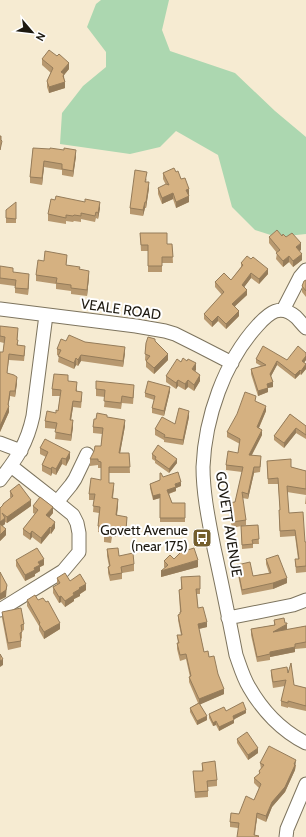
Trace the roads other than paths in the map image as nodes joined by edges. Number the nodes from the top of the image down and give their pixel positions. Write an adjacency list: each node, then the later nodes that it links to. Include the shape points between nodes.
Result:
1 (306, 270): 3 (street)
2 (0, 309): 4 (street, VEALE ROAD)
3 (283, 310): 5 (street, via 296,317); 6 (street, GOVETT AVENUE, via 274,311 267,316 251,333)
4 (46, 315): 6 (street, VEALE ROAD, via 164,331); 8 (street, via 33,416)
5 (306, 328)
6 (232, 363): 15 (street, GOVETT AVENUE, via 210,418 203,467 208,516)
7 (0, 443): 8 (street)
8 (21, 451): 10 (street)
9 (86, 454): 12 (street, via 75,479)
10 (10, 466): 11 (street); 12 (street)
11 (0, 480)
12 (57, 502): 14 (street, via 73,515 77,524 79,552 63,571)
13 (306, 600): 15 (street)
14 (0, 610)
15 (228, 618): 16 (street, GOVETT AVENUE, via 236,655 255,697 273,720)
16 (306, 743)
17 (306, 784): 18 (street)
18 (286, 837)

